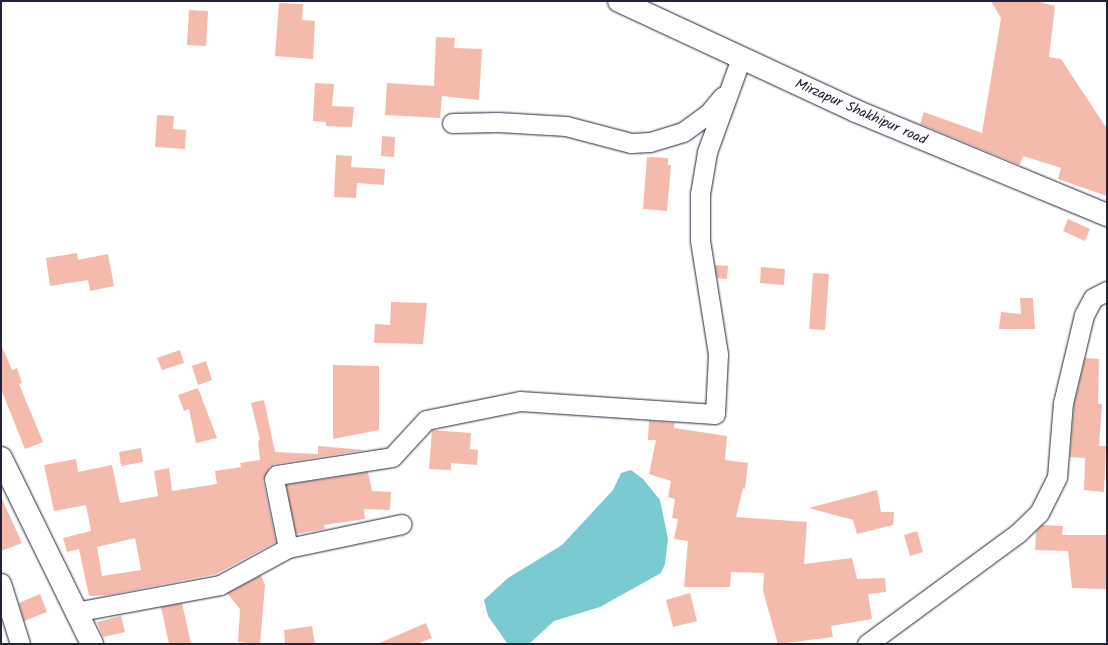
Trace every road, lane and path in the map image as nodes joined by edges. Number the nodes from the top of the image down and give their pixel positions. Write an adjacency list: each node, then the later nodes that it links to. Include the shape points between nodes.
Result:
1 (619, 1): 2 (main road, Mirzapur Shakhipur road)
2 (741, 58): 3 (street); 5 (main road, Mirzapur Shakhipur road, via 856,111)
3 (731, 87): 4 (street, via 708,114 683,132 650,142 631,143 566,126 498,122); 9 (street, via 707,152 700,194 700,240 718,354 715,414 520,401 426,420 392,457 277,475 274,479)
4 (452, 123)
5 (1107, 215)
6 (1107, 291): 14 (street, via 1094,298 1084,315 1063,403 1057,477 1039,513 1017,534)
7 (1, 458): 11 (main road)
8 (402, 524): 9 (street)
9 (288, 548): 11 (street, via 220,584)
10 (1, 583): 12 (street)
11 (75, 612): 13 (main road)
12 (20, 644)
13 (92, 644)
14 (868, 644)

